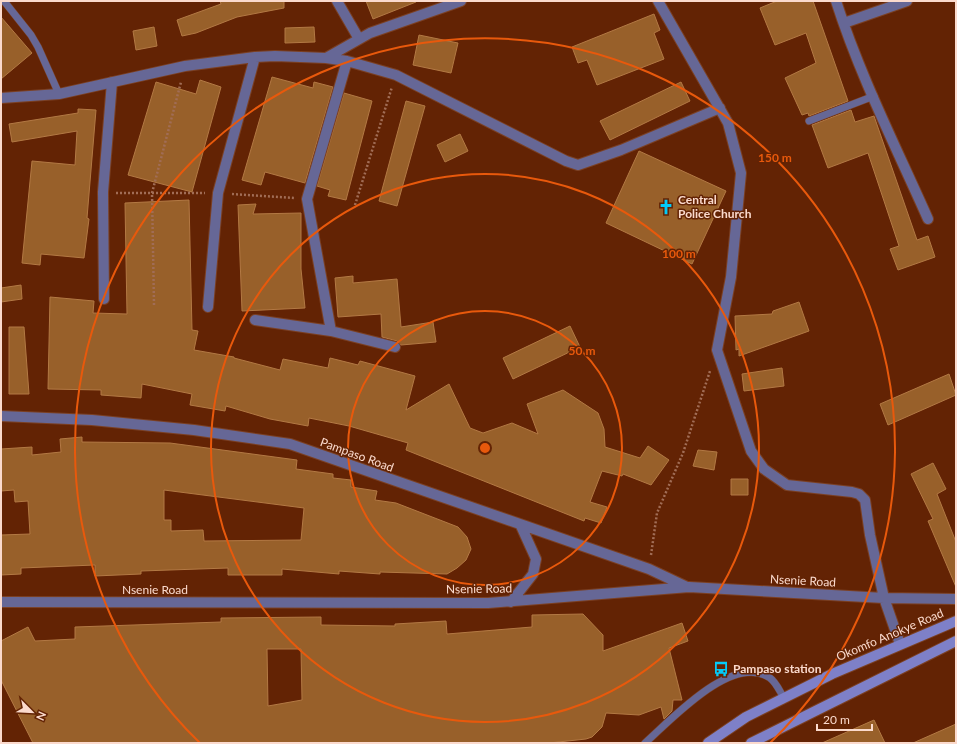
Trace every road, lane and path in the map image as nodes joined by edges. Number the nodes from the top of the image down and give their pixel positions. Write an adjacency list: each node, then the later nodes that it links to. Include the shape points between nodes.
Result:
1 (4, 1): 15 (lane, via 35,41)
2 (337, 1): 8 (street)
3 (461, 1): 8 (street)
4 (658, 1): 18 (street)
5 (836, 1): 7 (street)
6 (907, 1): 7 (street)
7 (844, 23): 16 (street)
8 (359, 39): 10 (street)
9 (255, 57): 10 (street); 12 (street); 22 (street)
10 (326, 58): 11 (street)
11 (347, 61): 13 (street); 23 (street)
12 (185, 66): 14 (street); 21 (path)
13 (396, 75): 18 (street, via 495,127 566,162 578,165 621,150); 24 (path)
14 (112, 82): 15 (street); 20 (street)
15 (58, 94): 17 (street)
16 (874, 96): 19 (lane); 25 (street)
17 (1, 98)
18 (720, 108): 32 (street, via 728,123 741,173 731,276)
19 (809, 121)
20 (103, 192): 21 (path); 26 (street)
21 (152, 193): 22 (path); 27 (path)
22 (218, 193): 23 (path); 28 (street)
23 (307, 198): 30 (street)
24 (354, 205)
25 (928, 219)
26 (104, 299)
27 (154, 305)
28 (208, 307)
29 (255, 320): 30 (street)
30 (331, 331): 31 (street)
31 (395, 347)
32 (717, 350): 35 (path, via 683,453 657,513); 37 (street, via 751,451 764,469 787,485 852,492 860,494 865,500)
33 (1, 416): 34 (street, Pampaso Road, via 92,420 290,444)
34 (522, 526): 35 (street, Pampaso Road); 40 (street, via 536,559 534,574)
35 (649, 569): 36 (street, Pampaso Road)
36 (689, 588): 37 (street, Nsenie Road); 40 (street, Nsenie Road)
37 (884, 598): 38 (street, Nsenie Road); 43 (street)
38 (956, 600)
39 (1, 602): 40 (street, Nsenie Road)
40 (511, 602)
41 (956, 621): 43 (main road, Okomfo Anokye Road)
42 (956, 641): 47 (main road)
43 (900, 644): 44 (main road, Okomfo Anokye Road)
44 (784, 698): 45 (lane, via 771,678 752,671 719,681 688,704); 46 (main road, Okomfo Anokye Road, via 746,717)
45 (645, 743)
46 (708, 743)
47 (751, 743)

